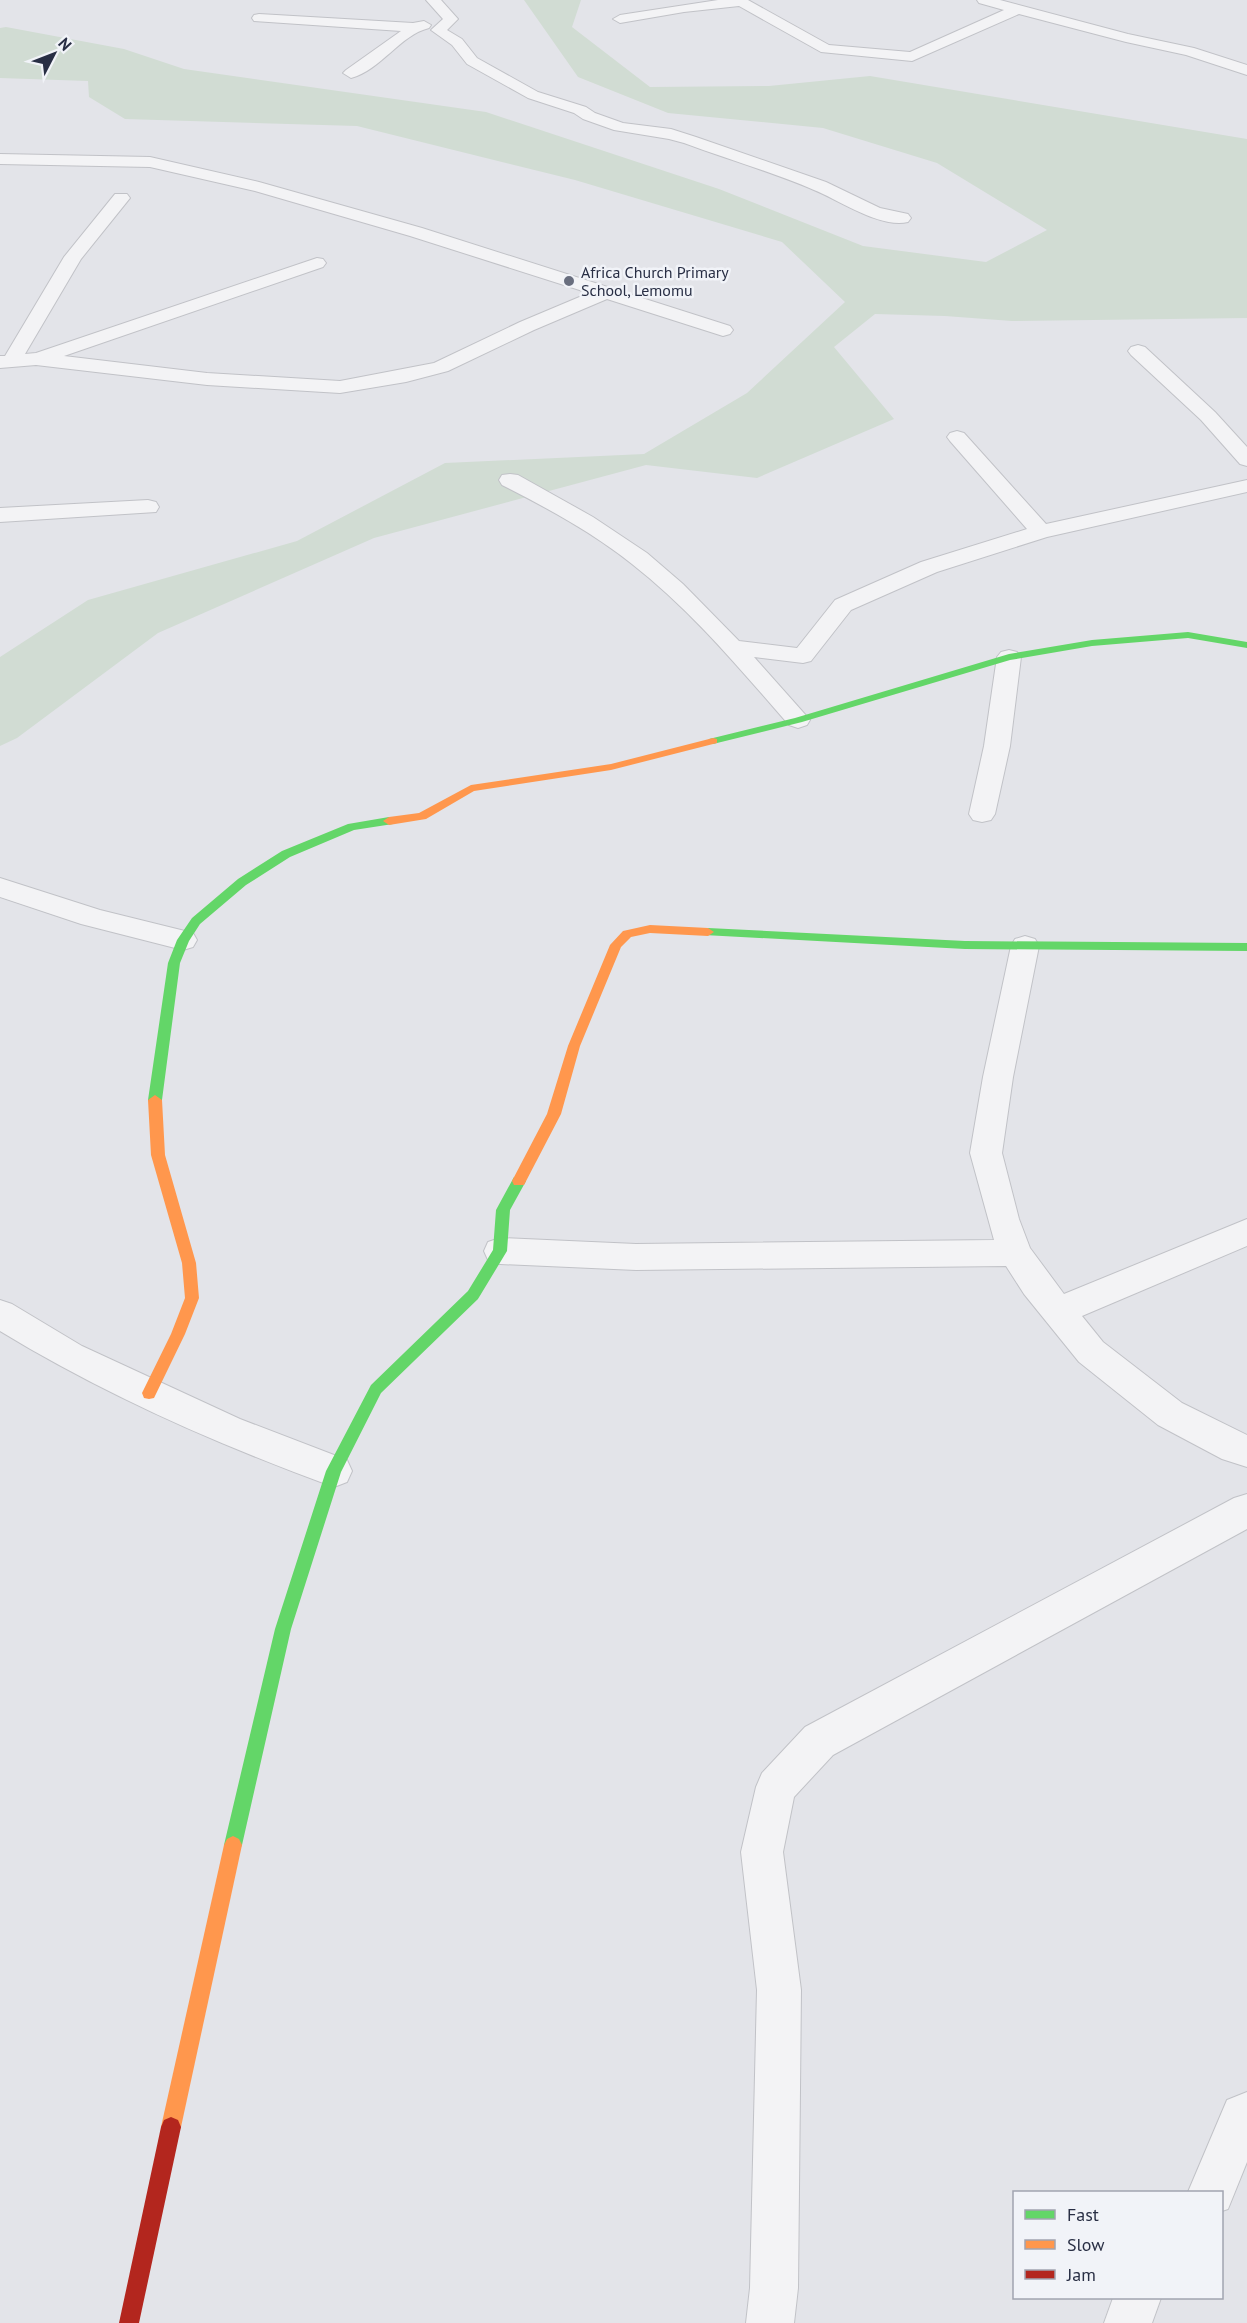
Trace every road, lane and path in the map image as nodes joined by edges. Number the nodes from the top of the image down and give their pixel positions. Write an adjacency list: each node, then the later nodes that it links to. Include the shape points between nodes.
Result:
1 (433, 0): 6 (street)
2 (984, 0): 4 (street)
3 (738, 1): 4 (street, via 826,49 912,57); 7 (street)
4 (1017, 9): 9 (street, via 1188,51)
5 (259, 18): 8 (street)
6 (451, 19): 8 (street); 13 (street, via 438,30 457,42 472,62 533,95 620,127 690,140 820,186 875,212)
7 (620, 19)
8 (413, 27): 10 (street)
9 (1247, 70)
10 (351, 73)
11 (0, 159): 15 (street, via 150,162 259,187)
12 (121, 198): 19 (street, via 73,257)
13 (902, 218)
14 (317, 263): 18 (street)
15 (608, 292): 16 (street); 18 (street, via 441,367 340,387 207,379)
16 (723, 330)
17 (1138, 351): 21 (street, via 1208,416)
18 (36, 359): 19 (street)
19 (5, 362)
20 (957, 436): 26 (street)
21 (1247, 460)
22 (510, 480): 28 (street, via 572,512 655,571)
23 (1247, 486): 26 (street)
24 (148, 507): 25 (street)
25 (0, 515)
26 (1041, 532): 28 (street, via 929,567 843,605 803,656)
27 (1247, 645): 29 (street, via 1188,635 1092,643)
28 (733, 647): 30 (street)
29 (1009, 657): 30 (street); 31 (street, via 997,746)
30 (798, 720): 33 (street, via 611,767 471,788 422,816 352,827 286,854 242,882 196,921)
31 (982, 814)
32 (0, 887): 33 (street, via 61,910)
33 (183, 940): 41 (street, via 174,963 155,1096 158,1155 189,1263 192,1298)
34 (1026, 946): 35 (street); 37 (street, via 650,929 627,934 616,945 574,1046 554,1114 503,1210); 38 (street, via 986,1153)
35 (1247, 947)
36 (1247, 1232): 39 (street)
37 (500, 1251): 38 (street, via 636,1257); 43 (street, via 473,1295 376,1389)
38 (1015, 1253): 39 (street)
39 (1058, 1311): 42 (street, via 1090,1352 1170,1414 1235,1449)
40 (0, 1314): 41 (street, via 70,1356)
41 (149, 1393): 43 (street, via 227,1430)
42 (1247, 1451)
43 (334, 1471): 48 (street, via 283,1629)
44 (1247, 1510): 49 (street, via 819,1741 776,1787 762,1852 779,1989)
45 (1247, 2115): 46 (street, via 1243,2116)
46 (1212, 2191)
47 (1137, 2299): 50 (street)
48 (129, 2323)
49 (771, 2323)
50 (1128, 2323)

